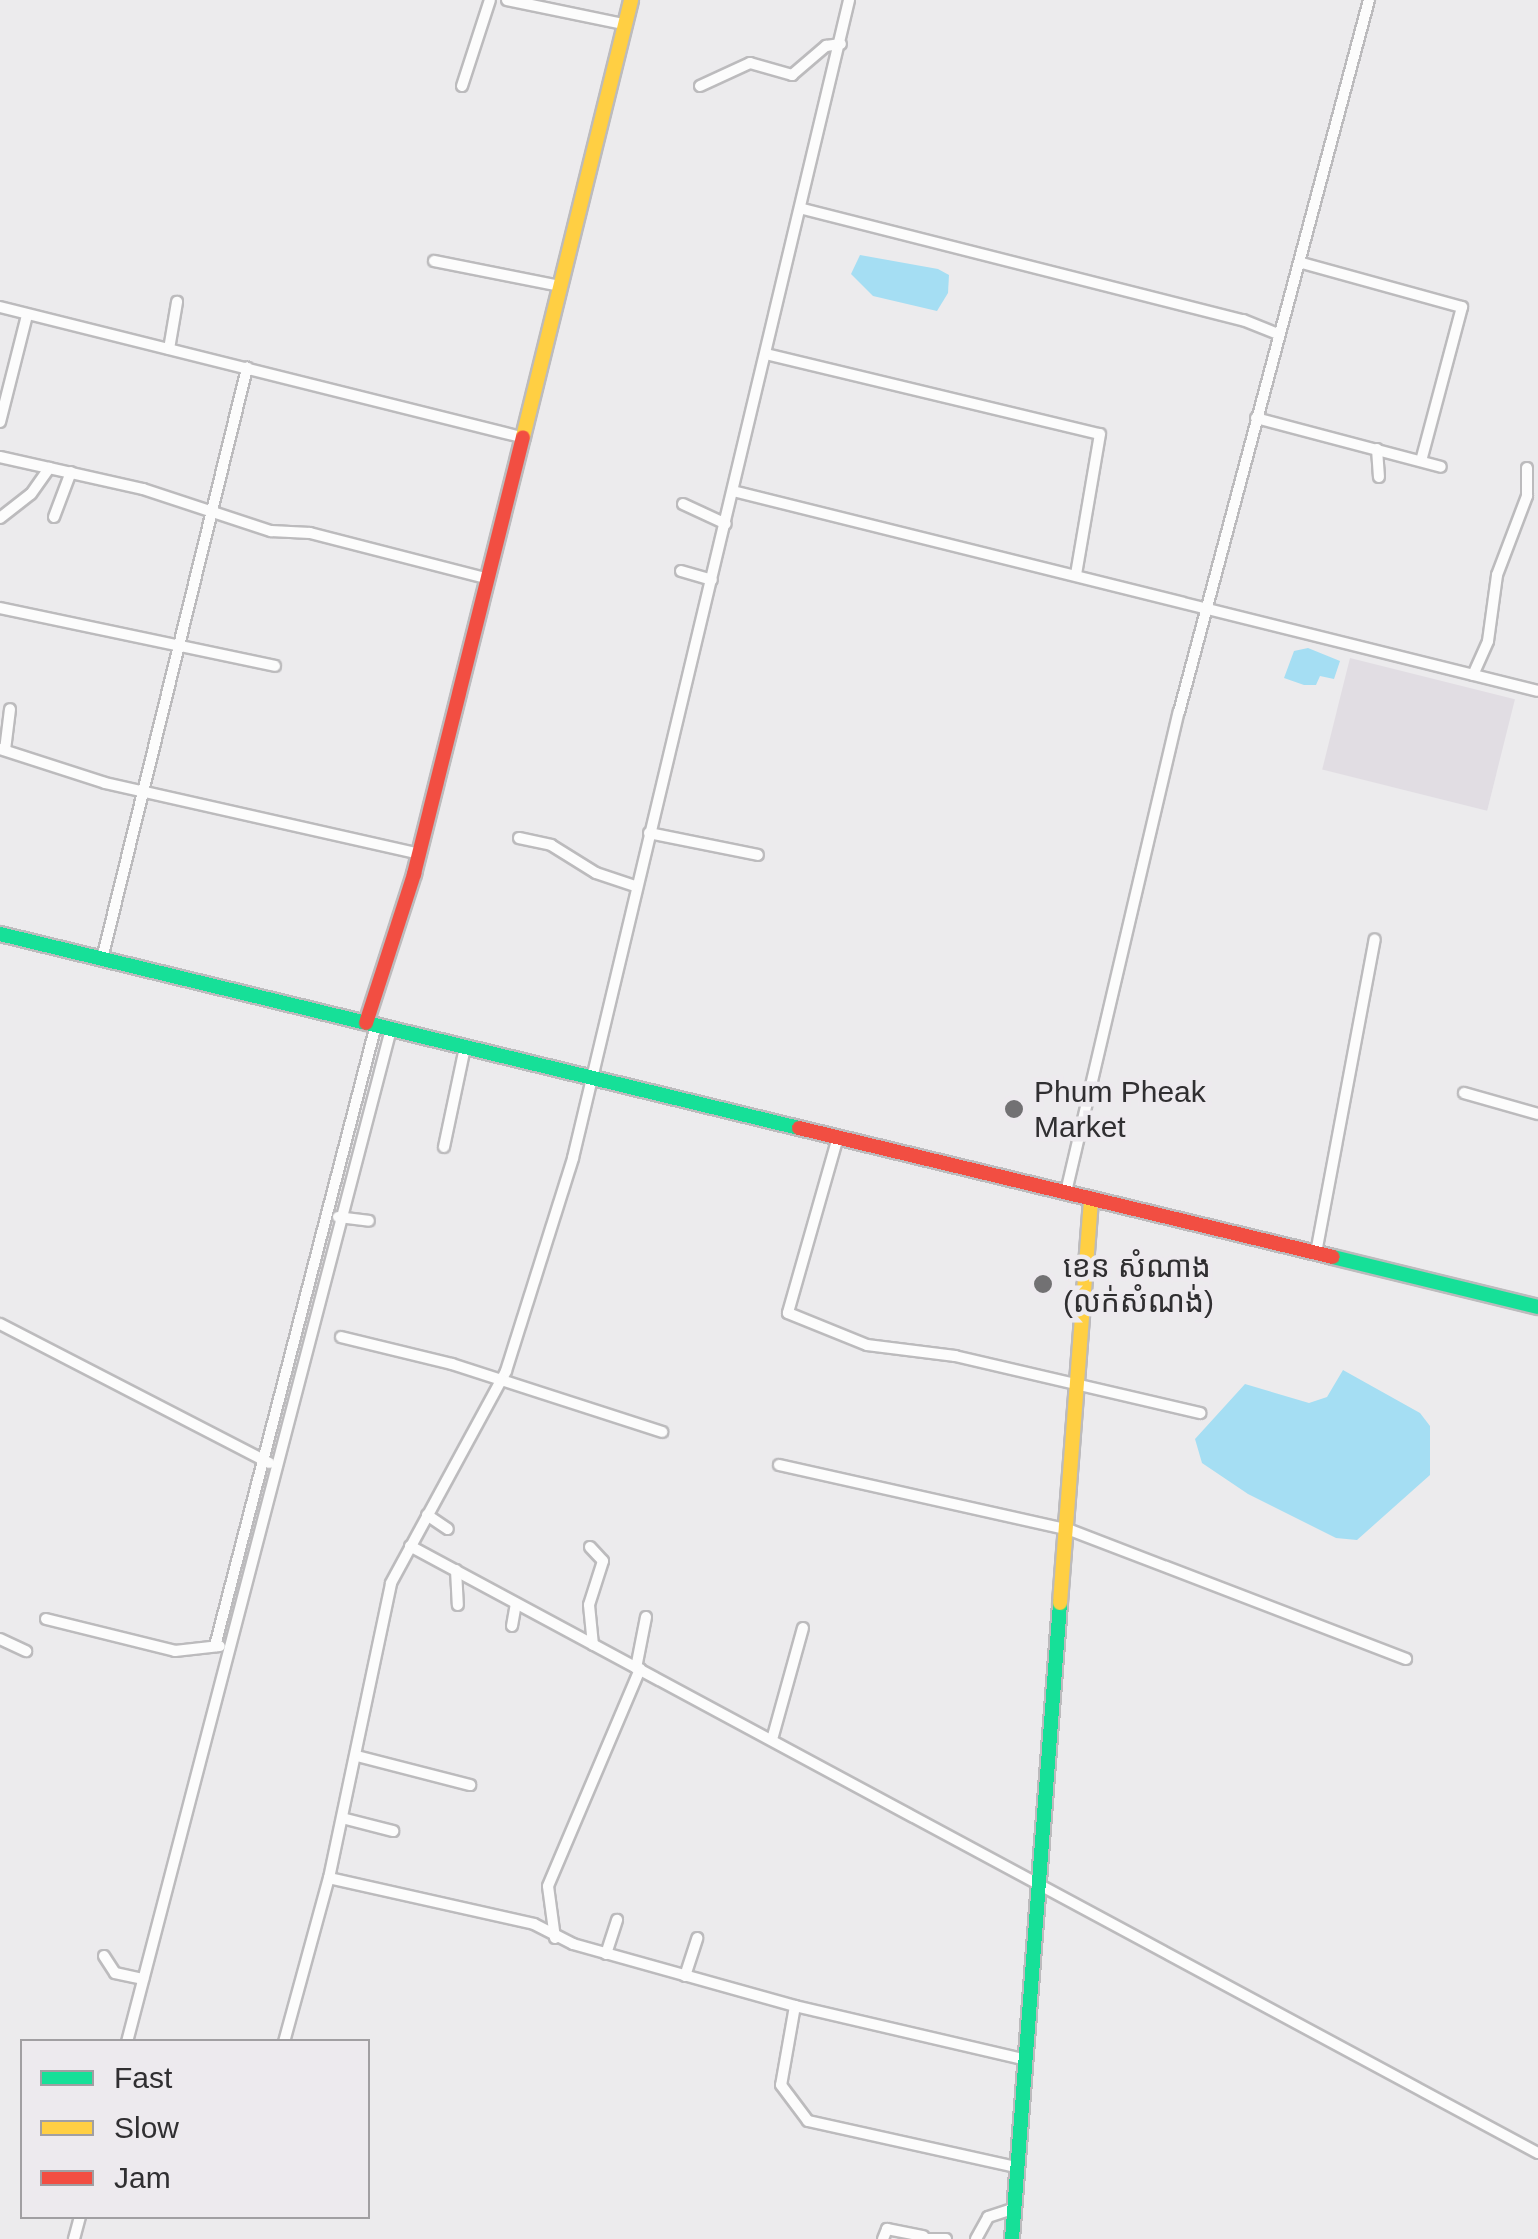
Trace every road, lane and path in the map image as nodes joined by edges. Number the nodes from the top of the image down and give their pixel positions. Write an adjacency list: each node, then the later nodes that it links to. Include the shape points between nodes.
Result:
1 (490, 0): 8 (street)
2 (507, 0): 6 (street)
3 (632, 0): 6 (street)
4 (849, 0): 7 (street)
5 (1369, 0): 12 (street)
6 (623, 24): 13 (street)
7 (841, 44): 9 (street, via 826,46 792,74 750,62); 10 (street)
8 (462, 86)
9 (700, 86)
10 (803, 208): 17 (street); 19 (street)
11 (434, 261): 13 (street)
12 (1302, 263): 17 (street); 26 (street, via 1462,307)
13 (560, 286): 23 (street)
14 (177, 302): 18 (street)
15 (0, 307): 16 (street)
16 (27, 315): 18 (street); 22 (street)
17 (1278, 334): 21 (street)
18 (169, 350): 20 (street)
19 (766, 354): 32 (street); 39 (street, via 1100,434)
20 (248, 368): 23 (street); 34 (street)
21 (1256, 418): 24 (street); 43 (street)
22 (0, 422)
23 (521, 437): 40 (street)
24 (1377, 448): 26 (street); 31 (street)
25 (0, 457): 28 (street)
26 (1421, 461): 27 (street)
27 (1440, 467)
28 (48, 468): 30 (street); 35 (street, via 31,494)
29 (1527, 468): 46 (street, via 1526,496 1497,575 1488,641)
30 (71, 472): 34 (street); 36 (street)
31 (1380, 476)
32 (734, 491): 37 (street); 39 (street)
33 (682, 504): 37 (street)
34 (212, 509): 40 (street, via 271,531 310,533); 44 (street)
35 (0, 516)
36 (54, 517)
37 (726, 524): 41 (street)
38 (681, 571): 41 (street)
39 (1076, 574): 43 (street)
40 (485, 578): 53 (street)
41 (712, 580): 51 (street)
42 (0, 608): 44 (street)
43 (1208, 608): 46 (street); 66 (street)
44 (180, 645): 45 (street); 50 (street)
45 (275, 666)
46 (1472, 675): 47 (street)
47 (1538, 691)
48 (10, 709): 49 (street)
49 (2, 750): 50 (street)
50 (140, 789): 53 (street); 58 (street)
51 (648, 832): 54 (street); 55 (street)
52 (519, 838): 55 (street, via 551,845 596,873)
53 (419, 854): 59 (street)
54 (758, 855)
55 (635, 886): 61 (street)
56 (0, 934): 58 (street)
57 (1375, 939): 70 (street)
58 (102, 959): 59 (street)
59 (378, 1026): 60 (street); 68 (street); 78 (street)
60 (465, 1047): 61 (street); 65 (street)
61 (590, 1078): 64 (street); 74 (street, via 573,1158 514,1354)
62 (1464, 1093): 63 (street)
63 (1538, 1114)
64 (838, 1137): 66 (street); 75 (street, via 788,1314 885,1349)
65 (444, 1147)
66 (1066, 1192): 67 (street)
67 (1091, 1198): 70 (street); 75 (street)
68 (338, 1217): 69 (street); 78 (street)
69 (369, 1221)
70 (1316, 1253): 71 (street)
71 (1538, 1307)
72 (0, 1324): 78 (street)
73 (341, 1337): 74 (street)
74 (499, 1381): 77 (street); 80 (street)
75 (1081, 1382): 76 (street); 82 (street)
76 (1200, 1414)
77 (662, 1432)
78 (268, 1463): 94 (street)
79 (779, 1465): 82 (street)
80 (426, 1515): 81 (street); 83 (street)
81 (448, 1529)
82 (1070, 1530): 96 (street); 104 (street)
83 (410, 1546): 85 (street); 99 (street, via 386,1596)
84 (590, 1547): 93 (street, via 603,1561 589,1605)
85 (456, 1570): 86 (street); 87 (street)
86 (516, 1603): 90 (street); 93 (street)
87 (458, 1604)
88 (646, 1617): 97 (street)
89 (46, 1620): 94 (street, via 175,1652)
90 (512, 1626)
91 (803, 1628): 98 (street)
92 (0, 1639): 95 (street)
93 (593, 1645): 97 (street)
94 (222, 1646): 111 (street)
95 (26, 1651)
96 (1406, 1658)
97 (638, 1668): 98 (street); 106 (street, via 548,1886)
98 (773, 1736): 104 (street)
99 (357, 1756): 100 (street); 101 (street)
100 (470, 1785)
101 (342, 1818): 102 (street); 103 (street)
102 (393, 1831)
103 (329, 1878): 106 (street, via 534,1924); 114 (street)
104 (1036, 1884): 115 (street); 116 (street)
105 (617, 1920): 108 (street)
106 (555, 1938): 108 (street)
107 (697, 1938): 110 (street)
108 (606, 1954): 110 (street)
109 (104, 1956): 111 (street, via 111,1970)
110 (685, 1976): 112 (street)
111 (139, 1978): 113 (street)
112 (795, 2006): 115 (street); 117 (street, via 781,2085 808,2122)
113 (128, 2039)
114 (285, 2039)
115 (1027, 2060): 117 (street)
116 (1538, 2153)
117 (1016, 2167): 118 (street)
118 (1015, 2208): 122 (street, via 988,2217); 123 (street)
119 (922, 2238): 120 (street, via 887,2229); 121 (street)
120 (883, 2239)
121 (946, 2239)
122 (976, 2239)
123 (1012, 2239)

